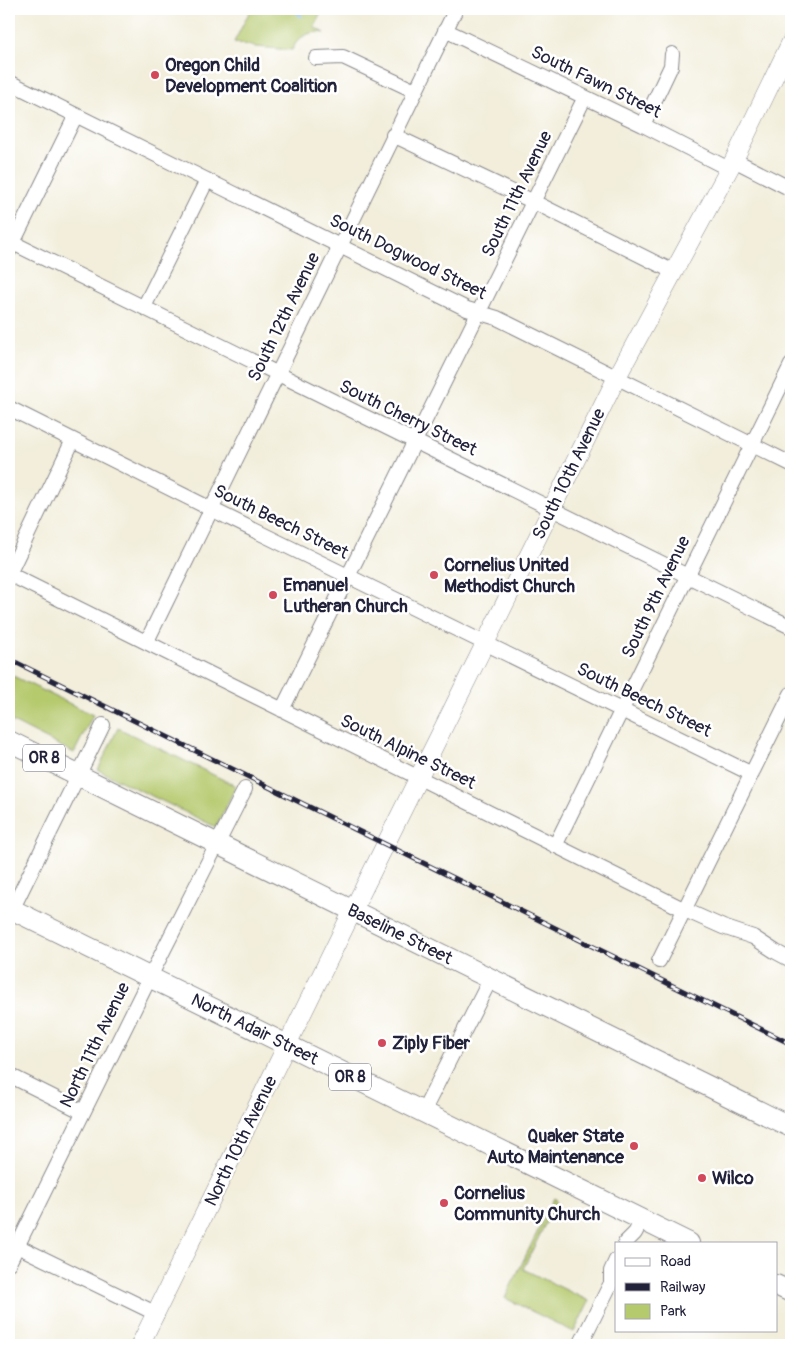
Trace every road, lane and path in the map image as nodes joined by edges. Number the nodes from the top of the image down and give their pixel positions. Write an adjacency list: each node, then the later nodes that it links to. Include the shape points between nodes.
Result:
1 (456, 9): 2 (street, South 12th Avenue)
2 (445, 30): 7 (street, South 12th Avenue); 8 (street, South Fawn Street)
3 (790, 47): 12 (main road, South 10th Avenue)
4 (672, 54): 10 (street, via 666,79)
5 (316, 58): 7 (street, via 343,57)
6 (9, 82): 9 (street, South Dogwood Street)
7 (415, 91): 11 (street, South 12th Avenue)
8 (585, 98): 10 (street, South Fawn Street); 15 (street, South 11th Avenue)
9 (76, 115): 13 (street, South Dogwood Street); 16 (street)
10 (643, 125): 12 (street, South Fawn Street)
11 (393, 134): 15 (street); 17 (street, South 12th Avenue)
12 (731, 165): 14 (street, South Fawn Street); 18 (main road, South 10th Avenue)
13 (207, 180): 17 (street, South Dogwood Street); 19 (street)
14 (791, 189)
15 (534, 202): 18 (street); 20 (street, South 11th Avenue)
16 (10, 245): 19 (street, South Cherry Street)
17 (339, 246): 20 (street, South Dogwood Street); 22 (street, South 12th Avenue)
18 (674, 272): 23 (main road, South 10th Avenue)
19 (144, 307): 22 (street, South Cherry Street)
20 (478, 313): 23 (street, South Dogwood Street, via 497,318); 26 (street, South 11th Avenue)
21 (791, 365): 27 (street, South 9th Avenue)
22 (276, 374): 26 (street, South Cherry Street); 29 (street, South 12th Avenue)
23 (616, 377): 27 (street, South Dogwood Street); 30 (main road, South 10th Avenue)
24 (9, 408): 25 (street, South Beech Street)
25 (73, 440): 29 (street, South Beech Street); 31 (street)
26 (415, 443): 30 (street, South Cherry Street); 32 (street, South 11th Avenue)
27 (752, 444): 28 (street, South Dogwood Street); 33 (street, South 9th Avenue)
28 (791, 464)
29 (211, 509): 32 (street, South Beech Street); 35 (street, South 12th Avenue)
30 (551, 510): 33 (street, South Cherry Street); 36 (main road, South 10th Avenue)
31 (9, 574): 35 (street, South Alpine Street)
32 (349, 576): 36 (street, South Beech Street); 38 (street, South 11th Avenue)
33 (688, 576): 34 (street, South Cherry Street); 39 (street, South 9th Avenue)
34 (791, 627)
35 (147, 641): 38 (street, South Alpine Street)
36 (486, 643): 39 (street, South Beech Street); 44 (main road, South 10th Avenue)
37 (791, 694): 42 (street)
38 (282, 710): 44 (street, South Alpine Street)
39 (621, 710): 42 (street, South Beech Street); 47 (street, South 9th Avenue)
40 (103, 725): 43 (street)
41 (9, 741): 43 (highway, Baseline Street / OR 8)
42 (752, 774): 49 (street)
43 (78, 776): 46 (highway, Baseline Street / OR 8); 50 (street)
44 (420, 778): 47 (street, South Alpine Street); 48 (main road, South 10th Avenue)
45 (245, 789): 46 (street)
46 (218, 844): 48 (highway, Baseline Street / OR 8); 53 (street, North 11th Avenue)
47 (555, 846): 49 (street, South Alpine Street)
48 (353, 910): 54 (highway, Baseline Street / OR 8); 55 (main road, North 10th Avenue)
49 (685, 910): 51 (street, South Alpine Street, via 753,937); 52 (street)
50 (10, 911): 53 (highway, North Adair Street / OR 8)
51 (791, 960)
52 (660, 961)
53 (150, 977): 55 (highway, North Adair Street / OR 8); 57 (street, North 11th Avenue)
54 (491, 978): 58 (street); 59 (highway, Baseline Street / OR 8)
55 (288, 1046): 58 (highway, North Adair Street / OR 8); 69 (main road, North 10th Avenue)
56 (9, 1075): 57 (street)
57 (83, 1112): 63 (street, North 11th Avenue)
58 (423, 1112): 60 (highway, North Adair Street / OR 8)
59 (791, 1127)
60 (638, 1232): 61 (street); 62 (highway, North Adair Street / OR 8)
61 (626, 1242)
62 (684, 1242)
63 (13, 1244): 65 (street, North 11th Avenue); 69 (street)
64 (615, 1262): 66 (street, via 611,1271)
65 (9, 1264)
66 (613, 1280): 71 (street)
67 (778, 1286): 68 (highway)
68 (791, 1292)
69 (157, 1314): 70 (main road, North 10th Avenue)
70 (140, 1345)
71 (580, 1345)

